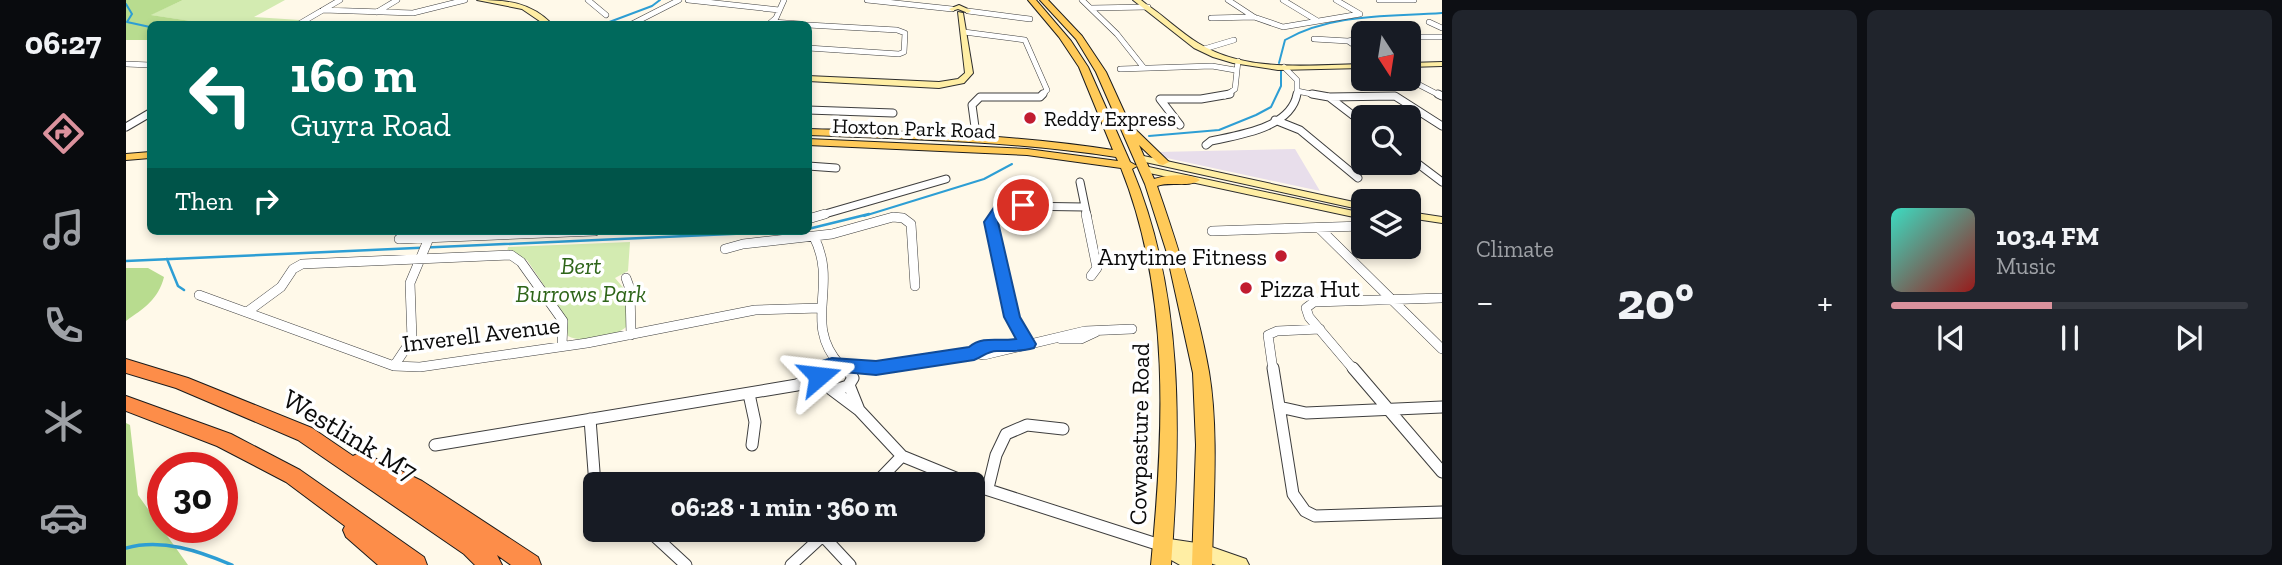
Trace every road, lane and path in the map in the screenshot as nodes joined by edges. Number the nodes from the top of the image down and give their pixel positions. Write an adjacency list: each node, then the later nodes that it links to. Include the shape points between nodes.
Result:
1 (340, 0): 22 (street)
2 (397, 0): 25 (street)
3 (465, 0): 25 (street, via 419,13)
4 (480, 0): 32 (street, via 526,7)
5 (588, 0): 26 (street)
6 (679, 0): 33 (street)
7 (688, 0): 23 (street)
8 (784, 0): 23 (street)
9 (867, 0): 24 (street)
10 (951, 0): 24 (street)
11 (1032, 0): 75 (main road, Cowpasture Road, via 1080,60)
12 (1044, 0): 69 (main road, Cowpasture Road, via 1095,62)
13 (1082, 0): 21 (street)
14 (1136, 0): 20 (street)
15 (1228, 0): 27 (street)
16 (1283, 0): 30 (street)
17 (1336, 0): 30 (street, via 1360,14)
18 (1380, 0): 19 (street)
19 (1414, 0)
20 (1148, 7): 21 (street); 47 (street)
21 (1091, 8): 55 (street)
22 (323, 10): 25 (street); 31 (street)
23 (779, 10): 34 (street)
24 (960, 10): 29 (street); 38 (street)
25 (376, 13)
26 (606, 15)
27 (1254, 17): 28 (street); 30 (street, via 1286,27)
28 (1211, 18)
29 (1030, 19)
30 (1316, 20)
31 (304, 21)
32 (545, 21)
33 (638, 21)
34 (771, 21)
35 (1429, 22): 37 (street)
36 (812, 25): 46 (street, via 903,29 905,33 902,55)
37 (1442, 28)
38 (964, 32): 57 (street, via 969,73 956,83); 73 (street, via 1027,41 1047,90 1040,97 980,97 972,105)
39 (1421, 37): 40 (street)
40 (1442, 37)
41 (1314, 39): 44 (street)
42 (1234, 40): 47 (street)
43 (1351, 40): 44 (street)
44 (1348, 41): 45 (street)
45 (1351, 43)
46 (812, 48)
47 (1204, 49): 52 (street)
48 (126, 64): 50 (street)
49 (1442, 64): 51 (street)
50 (147, 65)
51 (1421, 65)
52 (1236, 66): 54 (street); 55 (street); 70 (street, via 1235,88 1227,96 1160,99)
53 (1351, 66): 54 (street)
54 (1284, 67): 59 (street, via 1295,75)
55 (1144, 68): 56 (street)
56 (1121, 69)
57 (812, 78)
58 (1421, 86): 60 (street)
59 (1297, 91): 61 (street); 68 (street, via 1292,107)
60 (1442, 96)
61 (1329, 97): 64 (street); 71 (street, via 1395,96)
62 (812, 110): 63 (street)
63 (893, 113)
64 (1351, 114)
65 (147, 115): 67 (street)
66 (126, 118): 67 (street)
67 (140, 119): 72 (street)
68 (1275, 120): 77 (street); 90 (street, via 1300,130)
69 (1124, 123): 85 (main road); 86 (main road, Cowpasture Road)
70 (1180, 125)
71 (1442, 126)
72 (126, 127)
73 (975, 127)
74 (812, 132): 79 (main road, Hoxton Park Road, via 981,138)
75 (1115, 139): 79 (main road); 83 (main road, Cowpasture Road)
76 (812, 142): 84 (main road, Hoxton Park Road, via 1027,152)
77 (1206, 145)
78 (147, 146): 80 (main road)
79 (1072, 147): 83 (main road, Hoxton Park Road)
80 (126, 148)
81 (147, 155): 82 (main road)
82 (126, 157)
83 (1125, 160): 84 (main road, Hoxton Park Road); 86 (main road, Hoxton Park Road); 95 (main road, Cowpasture Road)
84 (1104, 161): 95 (main road)
85 (1163, 162): 86 (main road); 96 (street)
86 (1141, 163): 92 (street); 95 (main road, Cowpasture Road)
87 (812, 166): 89 (street)
88 (1421, 166): 94 (street)
89 (836, 168)
90 (1358, 178)
91 (946, 179): 100 (street)
92 (1194, 180): 95 (main road, via 1162,180); 98 (street)
93 (1080, 182): 97 (street)
94 (1442, 182)
95 (1144, 188): 159 (main road, Cowpasture Road, via 1147,231 1166,328 1169,410); 160 (main road, Cowpasture Road, via 1173,250 1199,362 1205,445)
96 (1351, 203)
97 (1084, 207): 113 (street, via 1097,268); 124 (street, via 1011,206 992,218 1012,317)
98 (1346, 214): 99 (street); 104 (street)
99 (1351, 215)
100 (812, 218)
101 (1421, 218): 103 (street)
102 (1421, 222): 103 (street)
103 (1442, 222)
104 (1350, 226): 105 (street)
105 (1319, 228): 106 (street); 118 (street)
106 (1212, 231)
107 (424, 235): 110 (street)
108 (430, 235): 112 (street)
109 (814, 237): 111 (street); 115 (street, via 893,217 908,220); 119 (street, via 825,265)
110 (399, 239)
111 (725, 249)
112 (420, 258): 120 (street, via 302,264 281,287); 125 (street, via 511,255 521,262 563,321); 129 (street, via 410,284 412,339)
113 (1091, 276)
114 (626, 278): 123 (street)
115 (915, 286)
116 (199, 295): 120 (street, Inverell Avenue)
117 (1442, 298): 118 (street)
118 (1392, 300): 122 (street, via 1308,304 1306,312); 126 (street)
119 (820, 308): 123 (street, Inverell Avenue, via 791,306); 127 (street)
120 (247, 312): 129 (street, Inverell Avenue)
121 (1132, 328): 124 (street)
122 (1320, 329): 138 (street, via 1268,335); 140 (street)
123 (631, 335): 125 (street, Inverell Avenue)
124 (1028, 344): 131 (street, via 984,355)
125 (562, 345): 129 (street, Inverell Avenue)
126 (1442, 349)
127 (825, 351): 130 (street); 132 (street)
128 (126, 366): 144 (highway, Westlink M7, via 182,383)
129 (394, 366)
130 (841, 366): 131 (street); 132 (street, via 829,365); 133 (street, via 851,372)
131 (876, 368): 133 (street)
132 (821, 371): 134 (street); 135 (street, via 820,382)
133 (851, 383): 135 (street, via 843,389); 141 (street)
134 (797, 385): 135 (street); 136 (street)
135 (829, 388): 141 (street)
136 (749, 394): 142 (street); 146 (street, via 755,422)
137 (126, 403): 152 (highway, via 224,440)
138 (1279, 407): 140 (street, via 1306,412); 155 (street, via 1293,494 1305,511 1315,516)
139 (1442, 407): 140 (street)
140 (1388, 409): 151 (street)
141 (859, 410): 147 (street)
142 (590, 419): 145 (street); 148 (street)
143 (1063, 429): 154 (street, via 1030,425 1007,432 1000,439)
144 (305, 434): 163 (highway, Westlink M7, via 472,547); 164 (highway, via 415,486)
145 (435, 445)
146 (752, 446)
147 (902, 456): 149 (street); 150 (street)
148 (594, 472)
149 (887, 472)
150 (941, 472)
151 (1442, 472)
152 (293, 476): 161 (highway); 162 (highway)
153 (985, 487): 154 (street)
154 (988, 488): 159 (street)
155 (1442, 512)
156 (661, 542): 165 (street)
157 (816, 542): 166 (street)
158 (833, 542): 167 (street)
159 (1162, 556): 160 (street)
160 (1201, 561): 168 (main road)
161 (395, 565)
162 (416, 565)
163 (491, 565)
164 (530, 565)
165 (686, 565)
166 (791, 565)
167 (850, 565)
168 (1240, 565)

